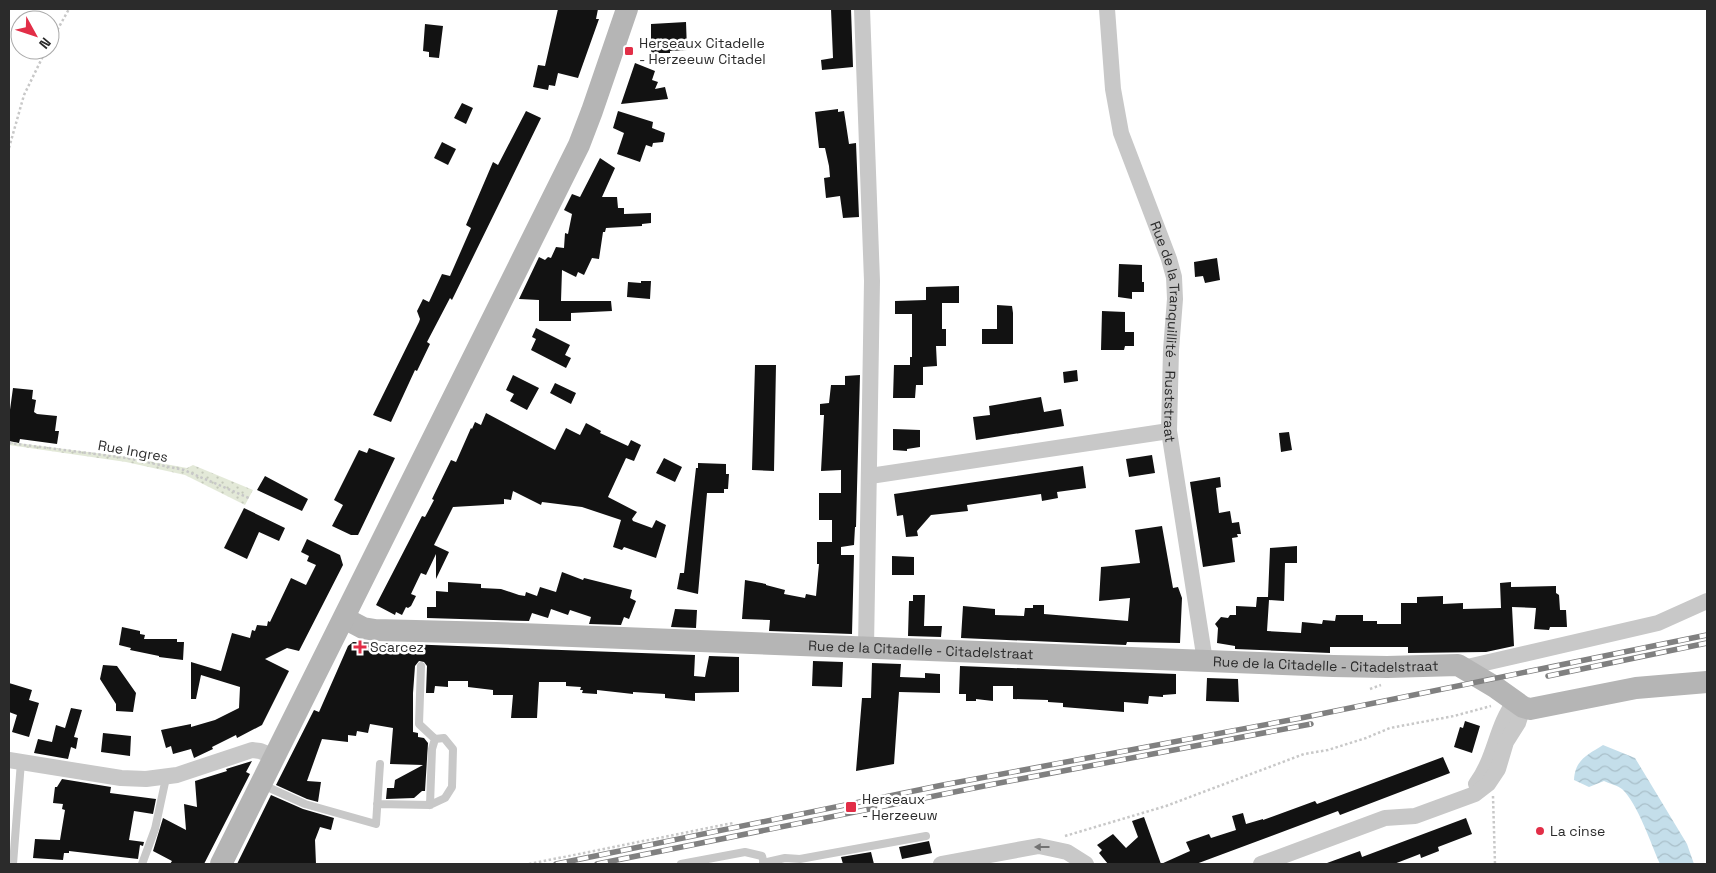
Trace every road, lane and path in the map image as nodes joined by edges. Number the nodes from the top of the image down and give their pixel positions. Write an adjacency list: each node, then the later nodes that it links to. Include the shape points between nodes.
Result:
1 (69, 9): 5 (path)
2 (626, 9): 13 (street, via 579,145)
3 (862, 9): 10 (street, via 872,256)
4 (1108, 9): 8 (street, Rue de la Tranquillité - Ruststraat, via 1113,89 1121,133 1174,277)
5 (60, 25)
6 (41, 60): 7 (path, via 24,96)
7 (9, 148)
8 (1169, 431): 10 (street); 15 (street, Rue de la Tranquillité - Ruststraat)
9 (9, 443): 11 (path, Rue Ingres, via 127,458 184,470)
10 (870, 476): 14 (street)
11 (249, 498)
12 (1707, 601): 17 (street, via 1658,623)
13 (344, 618): 14 (street, Rue de la Citadelle - Citadelstraat, via 369,630 422,635); 22 (street)
14 (866, 648): 15 (street, Rue de la Citadelle - Citadelstraat)
15 (1205, 661): 17 (street, Rue de la Citadelle - Citadelstraat, via 1387,667 1451,665)
16 (421, 666): 21 (lane, via 419,724)
17 (1463, 668): 19 (street, Rue de la Citadelle - Citadelstraat)
18 (1707, 682): 20 (street, via 1636,688)
19 (1519, 704): 20 (street, via 1530,709); 25 (street, via 1518,723 1506,742); 28 (street, via 1499,729 1483,774); 33 (path, via 1390,728 1328,750 1304,754 1166,806)
20 (1548, 705): 25 (street, via 1519,735)
21 (435, 739): 30 (lane); 30 (lane, via 444,738 453,749 452,787 445,798)
22 (275, 757): 26 (street, via 252,750); 27 (street)
23 (15, 761): 26 (street, via 121,778); 34 (lane)
24 (380, 764): 29 (lane)
25 (1494, 775): 28 (street, via 1480,791); 43 (path)
26 (166, 778): 35 (lane, via 155,829)
27 (261, 784): 29 (lane, via 305,804 376,824); 36 (street)
28 (1460, 799): 42 (street, via 1415,816 1385,818)
29 (377, 804): 30 (lane)
30 (430, 804)
31 (733, 823): 37 (path)
32 (926, 836): 39 (lane)
33 (1039, 846): 40 (street); 41 (street, one-way to 33, via 1067,852)
34 (13, 864)
35 (142, 864)
36 (221, 864)
37 (529, 864)
38 (681, 864): 39 (lane, via 744,852 762,856)
39 (764, 864)
40 (941, 864)
41 (1086, 864)
42 (1261, 864)
43 (1495, 864)

